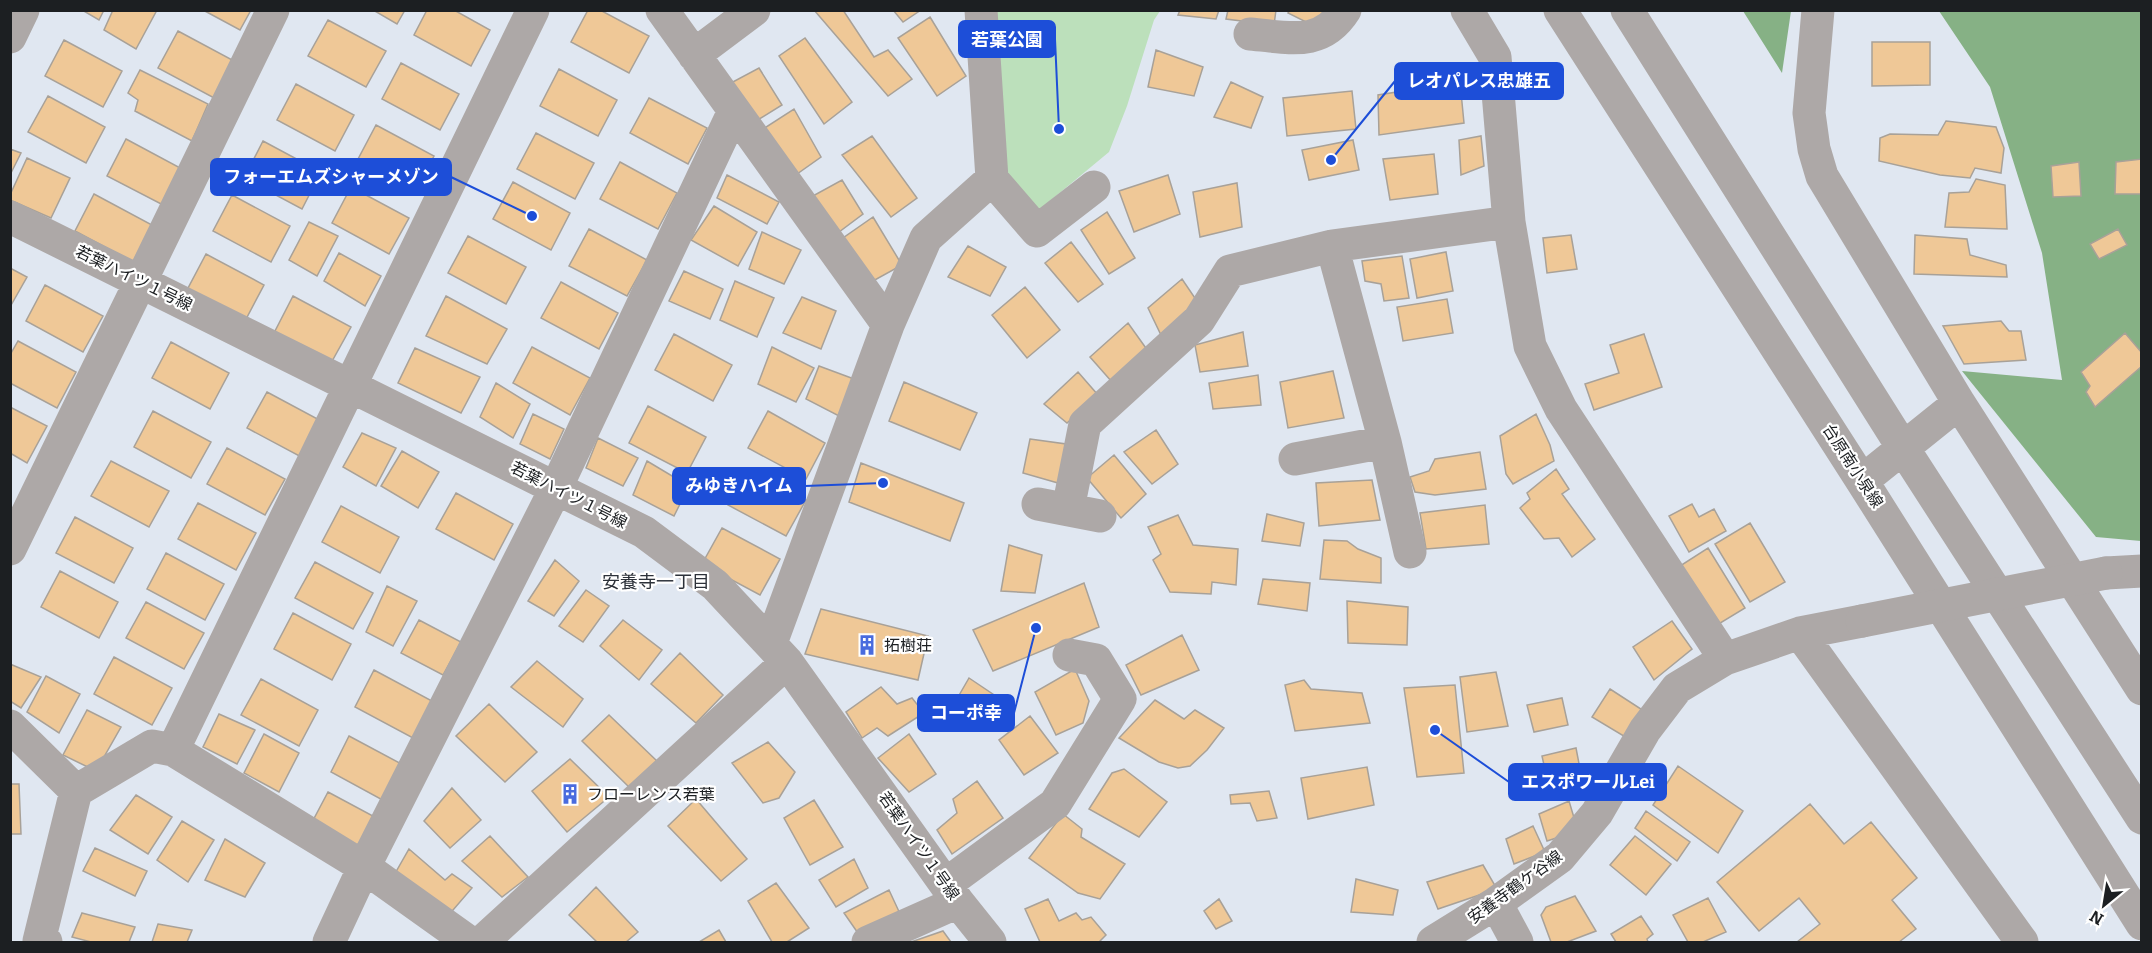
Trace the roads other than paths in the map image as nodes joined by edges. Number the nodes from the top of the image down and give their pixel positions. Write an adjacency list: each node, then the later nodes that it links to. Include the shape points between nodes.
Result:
1 (23, 10): 13 (street)
2 (273, 10): 21 (street)
3 (533, 10): 23 (street)
4 (662, 10): 14 (street)
5 (754, 10): 14 (street)
6 (981, 10): 16 (street)
7 (1345, 10): 12 (street, via 1324,33 1305,39)
8 (1467, 10): 19 (street, via 1495,57)
9 (1560, 10): 28 (street, 台原南小泉線)
10 (1627, 10): 26 (street)
11 (1818, 10): 24 (street, via 1809,113 1822,176)
12 (1250, 34)
13 (10, 37)
14 (694, 55): 15 (street)
15 (734, 111): 22 (street); 29 (street)
16 (992, 179): 17 (street, via 1037,231); 22 (street, via 926,238)
17 (1094, 187)
18 (10, 217): 21 (street, 若葉ハイツ１号線)
19 (1509, 222): 20 (street); 37 (street, via 1530,345 1561,409)
20 (1332, 246): 25 (street); 30 (street, via 1230,270 1199,320 1085,424 1053,506)
21 (141, 282): 23 (street, 若葉ハイツ１号線); 31 (street)
22 (888, 325): 35 (street)
23 (350, 386): 29 (street, 若葉ハイツ１号線); 40 (street)
24 (1959, 403): 26 (street); 38 (street)
25 (1385, 442): 27 (street); 32 (street)
26 (1903, 448): 28 (street); 42 (street)
27 (1295, 459)
28 (1862, 481): 47 (street, 台原南小泉線)
29 (556, 488): 35 (street, 若葉ハイツ１号線, via 645,532 715,585); 43 (street)
30 (1100, 516)
31 (10, 549)
32 (1410, 552)
33 (2142, 571): 34 (street, 安養寺鶴ケ谷線, bridge, via 2106,573)
34 (1800, 633): 37 (street, 安養寺鶴ケ谷線); 56 (street)
35 (779, 652): 44 (street, 若葉ハイツ１号線); 51 (street)
36 (1069, 655): 44 (street, via 1096,660 1120,699 1055,804)
37 (1725, 659): 45 (street, 安養寺鶴ケ谷線, via 1677,688 1645,730 1598,813 1560,857)
38 (2142, 689)
39 (10, 726): 41 (street)
40 (173, 750): 41 (street, via 152,746); 43 (street)
41 (67, 781): 46 (street); 48 (street, via 39,941)
42 (2142, 818)
43 (364, 867): 49 (street); 50 (street)
44 (952, 893): 52 (street); 53 (street, 若葉ハイツ１号線)
45 (1496, 903): 54 (street, 安養寺鶴ケ谷線); 55 (street)
46 (23, 916)
47 (2142, 924)
48 (46, 942)
49 (329, 942)
50 (469, 942)
51 (482, 942)
52 (868, 942)
53 (990, 942)
54 (1433, 942)
55 (1517, 942)
56 (2022, 942)

